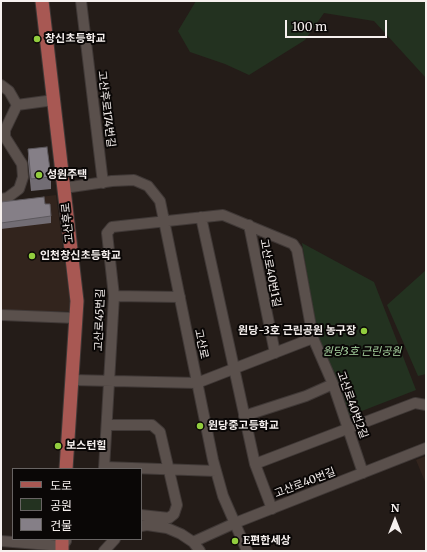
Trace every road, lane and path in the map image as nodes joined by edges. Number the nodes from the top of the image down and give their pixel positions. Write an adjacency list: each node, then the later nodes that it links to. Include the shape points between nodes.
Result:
1 (42, 1): 4 (main road, 고산후로)
2 (81, 1): 6 (street, 고산후로174번길)
3 (1, 85): 5 (street)
4 (54, 100): 5 (street); 7 (main road, 고산후로)
5 (18, 105): 8 (street, via 5,130 5,137 22,164 23,177 19,189 7,198)
6 (103, 182): 7 (street); 10 (street, 고산로, via 134,180 148,186 160,201)
7 (64, 188): 15 (main road, 고산후로, via 77,301)
8 (1, 199)
9 (201, 217): 10 (street, 고산로40번2길); 11 (street, 고산로40번2길, via 223,214); 18 (street)
10 (164, 222): 12 (street, 고산로45번길, via 112,227 107,233); 13 (street, 고산로)
11 (249, 225): 16 (street, 고산로40번2길, via 293,244 297,250); 17 (street, 고산로40번1길)
12 (114, 296): 13 (street); 20 (street, 고산로45번길)
13 (180, 297): 21 (street, 고산로)
14 (1, 315): 15 (street)
15 (76, 318): 19 (main road, 고산후로)
16 (313, 338): 17 (street); 22 (street, 고산로40번2길)
17 (275, 353): 18 (street)
18 (234, 370): 21 (street); 24 (street)
19 (72, 380): 20 (street); 29 (main road, 고산후로)
20 (109, 381): 21 (street); 25 (street, 고산로45번길)
21 (197, 383): 33 (street, 고산로)
22 (333, 384): 24 (street, via 306,396); 26 (street, 고산로40번2길)
23 (426, 405): 26 (street, via 415,403)
24 (244, 416): 28 (street)
25 (107, 425): 30 (street, 고산로45번길); 32 (street, via 152,425 160,432)
26 (349, 430): 28 (street); 34 (street, 고산로40번2길)
27 (426, 448): 34 (street, 고산로40번길)
28 (255, 464): 35 (street)
29 (66, 468)
30 (104, 468)
31 (142, 469): 32 (street, 고산로45번길)
32 (169, 469): 33 (street, 고산로45번길); 36 (street, via 177,505 174,514 169,518)
33 (216, 471): 37 (street, 고산로, via 223,496)
34 (363, 473): 35 (street, 고산로40번길)
35 (272, 509): 37 (street, 고산로40번길)
36 (142, 515)
37 (235, 523): 41 (street, 고산로40번길); 45 (street, 고산로)
38 (142, 526): 41 (street, via 167,528)
39 (1, 540): 42 (street)
40 (114, 540): 43 (street)
41 (193, 542): 44 (street)
42 (63, 544)
43 (104, 551)
44 (200, 551)
45 (246, 551)

